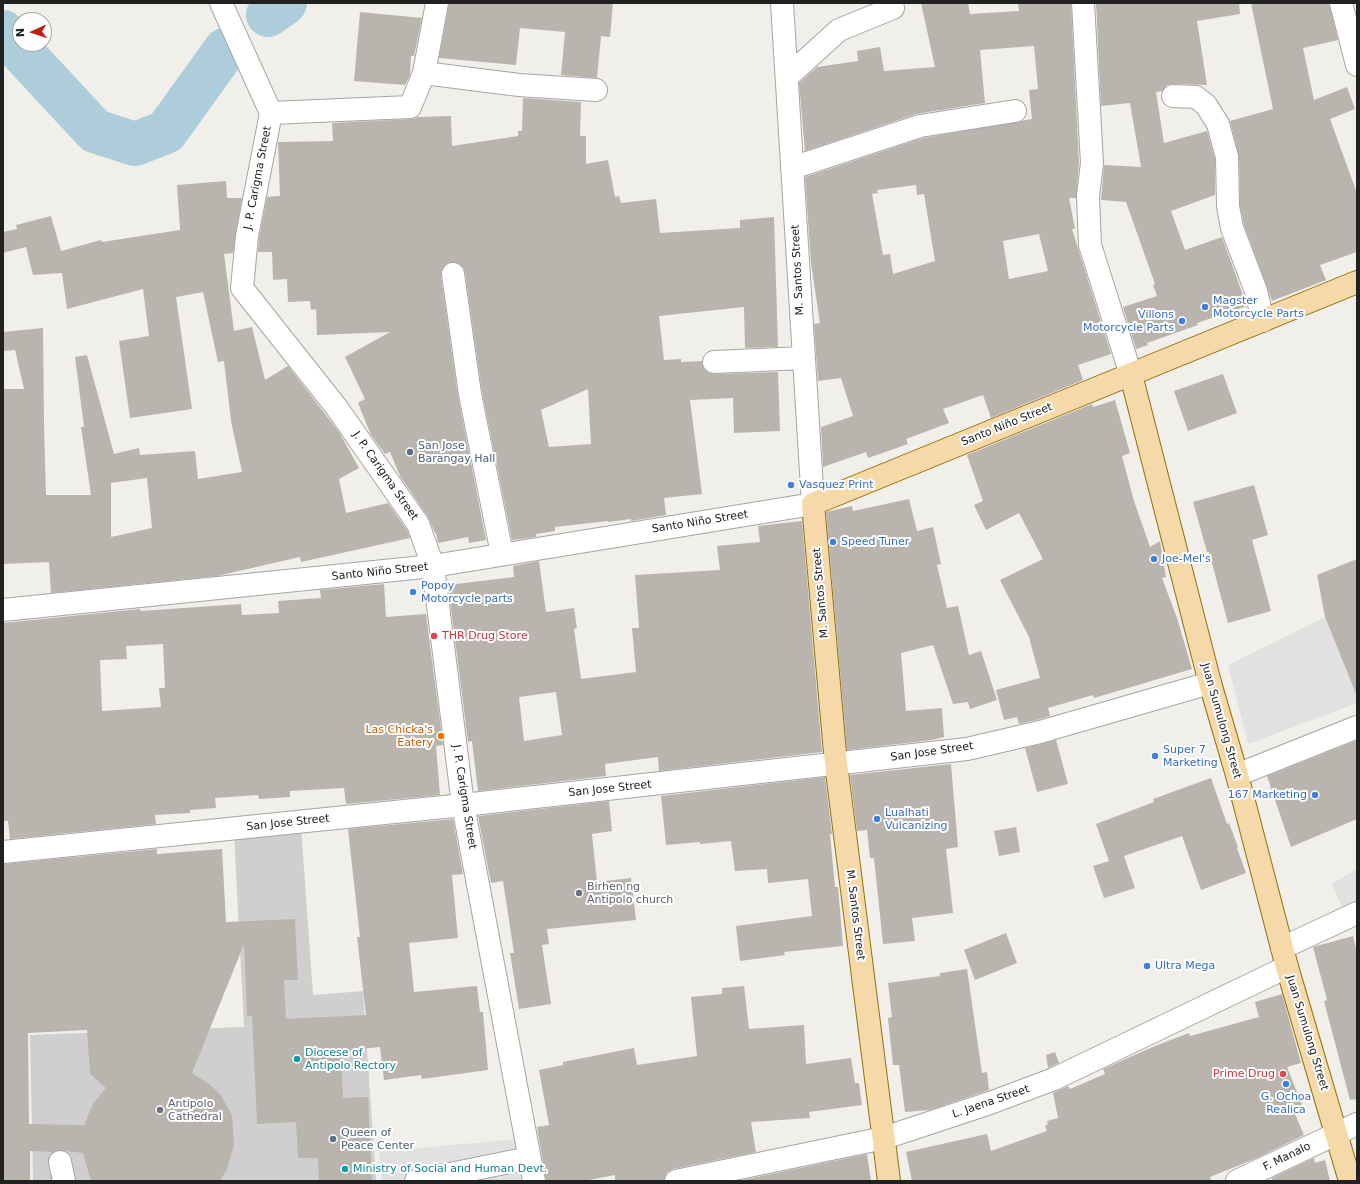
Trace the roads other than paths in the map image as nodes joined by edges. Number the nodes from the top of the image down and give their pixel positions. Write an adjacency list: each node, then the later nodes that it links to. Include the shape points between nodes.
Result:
1 (221, 3): 13 (street, J. P. Carigma Street)
2 (437, 3): 8 (street)
3 (782, 3): 9 (street, M. Santos Street)
4 (1083, 3): 20 (street, via 1092,163 1088,196 1090,245)
5 (1341, 3): 7 (street)
6 (893, 8): 9 (street, via 839,30)
7 (1357, 65)
8 (424, 72): 10 (street, via 519,85); 13 (street, via 410,107)
9 (787, 77): 14 (street, M. Santos Street)
10 (596, 90)
11 (1172, 96): 17 (street, via 1196,97 1206,105 1218,124 1227,157 1228,206 1232,228 1256,291)
12 (1015, 111): 14 (street, via 920,126)
13 (271, 113): 23 (street, J. P. Carigma Street, via 247,236 242,288 337,408 418,524)
14 (792, 168): 18 (street, M. Santos Street)
15 (453, 274): 22 (street, via 470,394)
16 (1357, 282): 17 (main road, Santo Niño Street)
17 (1263, 321): 20 (main road, Santo Niño Street)
18 (804, 358): 19 (street); 21 (street, M. Santos Street)
19 (714, 362)
20 (1131, 375): 21 (main road, Santo Niño Street); 25 (main road, Juan Sumulong Street)
21 (813, 504): 22 (street, Santo Niño Street); 27 (main road, M. Santos Street)
22 (502, 554): 23 (street, Santo Niño Street)
23 (433, 566): 24 (street, Santo Niño Street); 29 (street, J. P. Carigma Street)
24 (3, 610)
25 (1210, 682): 27 (street, San Jose Street, via 1040,732 967,749); 28 (main road, Juan Sumulong Street)
26 (1357, 727): 28 (street)
27 (836, 764): 29 (street, San Jose Street); 35 (main road, M. Santos Street)
28 (1237, 775): 32 (main road, Juan Sumulong Street)
29 (463, 805): 30 (street, San Jose Street); 36 (street, J. P. Carigma Street)
30 (3, 852)
31 (1357, 913): 32 (street, L. Jaena Street)
32 (1285, 958): 34 (main road, Juan Sumulong Street); 35 (street, L. Jaena Street, via 1054,1080)
33 (1357, 1124): 34 (street, F. Manalo)
34 (1337, 1132): 41 (street, F. Manalo); 42 (main road, Juan Sumulong Street)
35 (884, 1138): 39 (street, L. Jaena Street); 40 (main road, M. Santos Street)
36 (529, 1158): 37 (street); 38 (street, J. P. Carigma Street)
37 (416, 1181)
38 (534, 1181)
39 (676, 1181)
40 (889, 1181)
41 (1237, 1181)
42 (1350, 1181)

